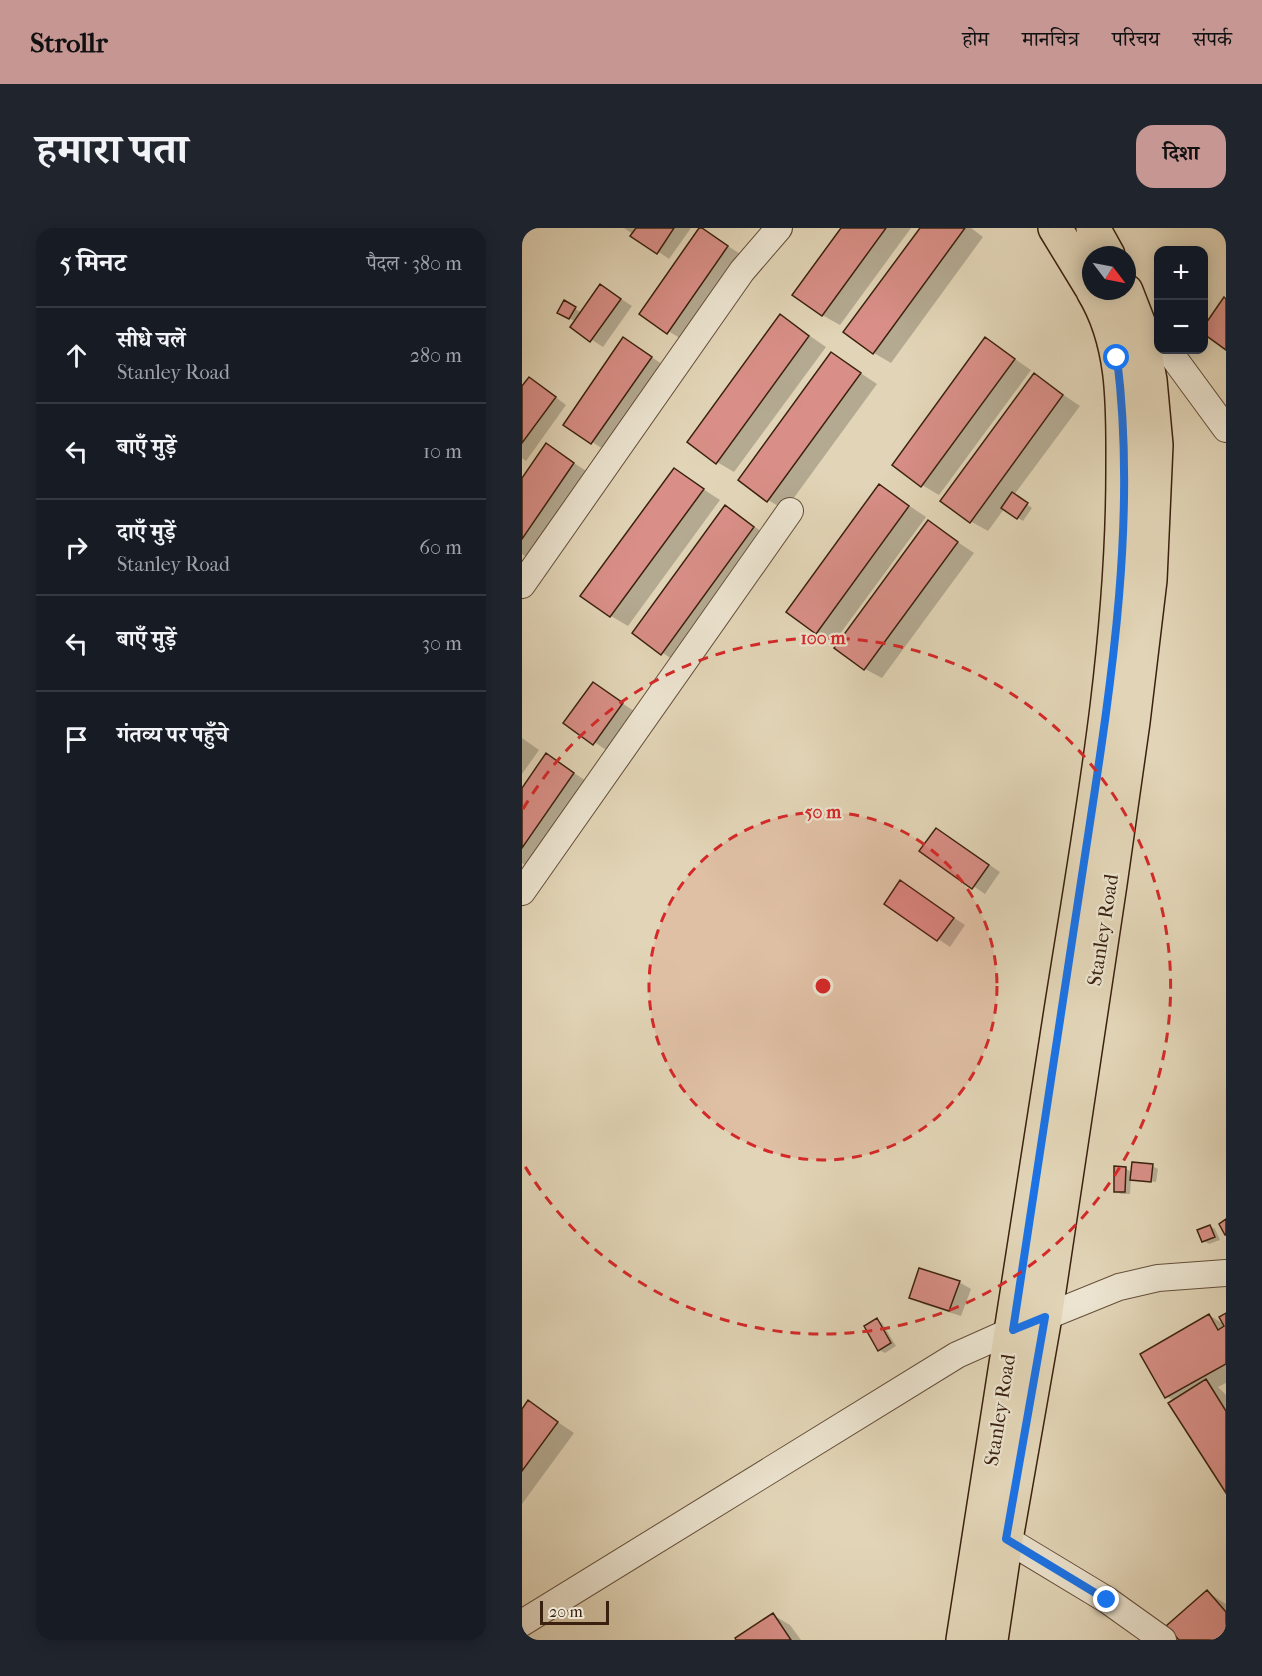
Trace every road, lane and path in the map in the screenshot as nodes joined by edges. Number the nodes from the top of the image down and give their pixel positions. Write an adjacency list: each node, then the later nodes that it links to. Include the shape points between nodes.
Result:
1 (779, 228): 12 (street, via 742,271)
2 (1055, 228): 5 (main road)
3 (1093, 228): 4 (main road)
4 (1103, 246)
5 (1082, 272)
6 (1103, 300): 8 (main road, Stanley Road)
7 (1128, 300): 8 (main road, Stanley Road)
8 (1136, 330): 15 (main road, Stanley Road, via 1150,380 1156,445 1150,579 1119,826); 16 (main road, Stanley Road, via 1117,358 1123,402 1123,534 1112,678)
9 (1171, 354): 10 (street)
10 (1226, 429)
11 (790, 511): 13 (street)
12 (522, 585)
13 (522, 892)
14 (1226, 1273): 15 (street, via 1158,1278 1119,1287)
15 (1045, 1317): 16 (street); 17 (main road, Stanley Road)
16 (1013, 1330): 18 (street, via 957,1355); 19 (main road, Stanley Road)
17 (1006, 1539): 20 (main road, Stanley Road); 21 (street, via 1107,1600)
18 (522, 1623)
19 (963, 1640)
20 (991, 1640)
21 (1163, 1640)

